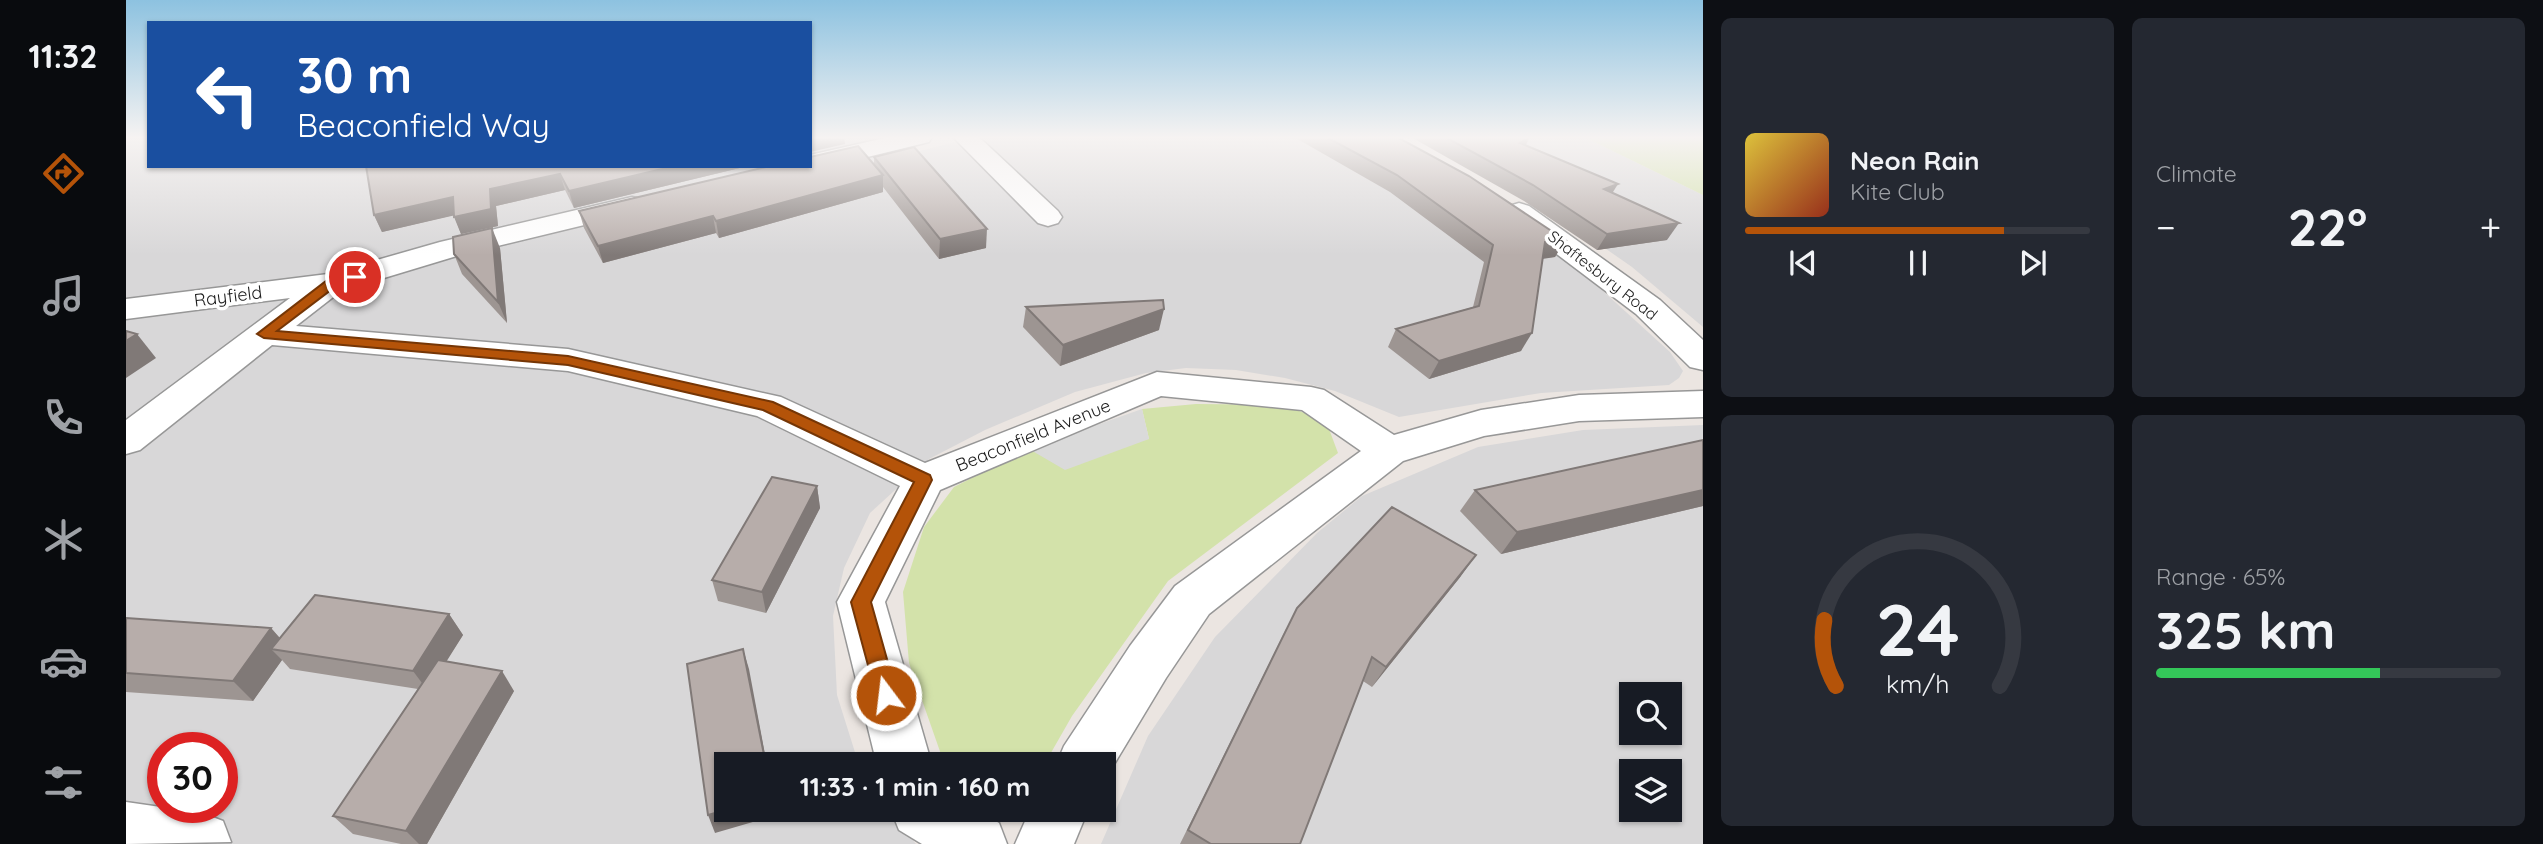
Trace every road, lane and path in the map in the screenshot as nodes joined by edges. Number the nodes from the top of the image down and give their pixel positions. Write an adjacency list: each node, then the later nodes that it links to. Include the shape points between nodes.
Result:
1 (1006, 176): 4 (street)
2 (1495, 197): 8 (street, Shaftesbury Road, via 1540,225 1648,307)
3 (663, 198): 5 (street, via 451,248)
4 (1048, 217)
5 (330, 284): 6 (street, Rayfield); 7 (street)
6 (126, 309)
7 (264, 334): 10 (street); 12 (street, via 568,360 768,406)
8 (1703, 359)
9 (1703, 404): 11 (street, via 1579,408 1481,423)
10 (126, 440)
11 (1389, 451): 12 (street, Beaconfield Avenue, via 1311,399 1157,384); 14 (street, via 1192,600)
12 (924, 480): 13 (street, via 861,602)
13 (901, 752)
14 (1091, 752)
15 (940, 822): 19 (street)
16 (1054, 822): 20 (street)
17 (126, 831): 18 (street)
18 (201, 842)
19 (978, 844)
20 (1044, 844)

